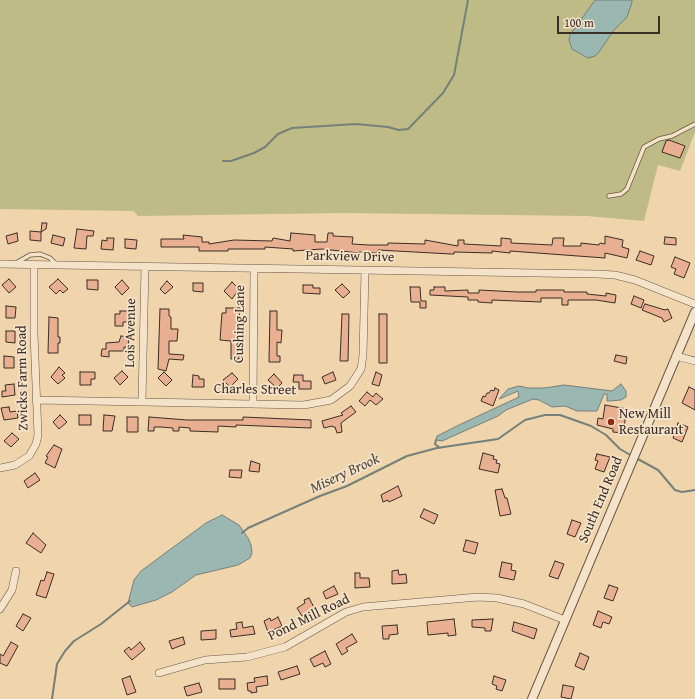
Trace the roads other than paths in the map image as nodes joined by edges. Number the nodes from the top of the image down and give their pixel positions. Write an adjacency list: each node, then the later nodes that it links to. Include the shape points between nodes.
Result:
1 (695, 124): 2 (lane, via 644,148 627,189 621,194)
2 (610, 196)
3 (0, 264): 4 (street, Parkview Drive)
4 (13, 265): 5 (street, Parkview Drive); 6 (lane, via 30,255 40,254 50,258)
5 (34, 265): 6 (street, Parkview Drive); 14 (street, Zwicks Farm Road)
6 (57, 265): 7 (street, Parkview Drive)
7 (145, 266): 8 (street, Parkview Drive); 15 (street, Lois Avenue)
8 (254, 269): 9 (street, Parkview Drive); 16 (street, Cushing Lane)
9 (365, 271): 10 (street, Parkview Drive, via 616,275); 16 (street, Charles Street, via 362,362 358,375 350,386 331,400 316,404)
10 (695, 304)
11 (695, 312): 12 (street, South End Road)
12 (676, 356): 13 (street); 20 (street, South End Road)
13 (695, 361)
14 (36, 400): 15 (street, Charles Street); 17 (street, Zwicks Farm Road, via 38,430 33,449 23,460)
15 (142, 401): 16 (street, Charles Street)
16 (252, 403)
17 (0, 468)
18 (16, 571): 19 (street, via 12,590)
19 (0, 609)
20 (566, 620): 21 (street, Pond Mill Road, via 524,604 497,598 478,597 363,607 346,612 285,647 247,657 205,660); 22 (street, South End Road)
21 (159, 673)
22 (532, 699)

